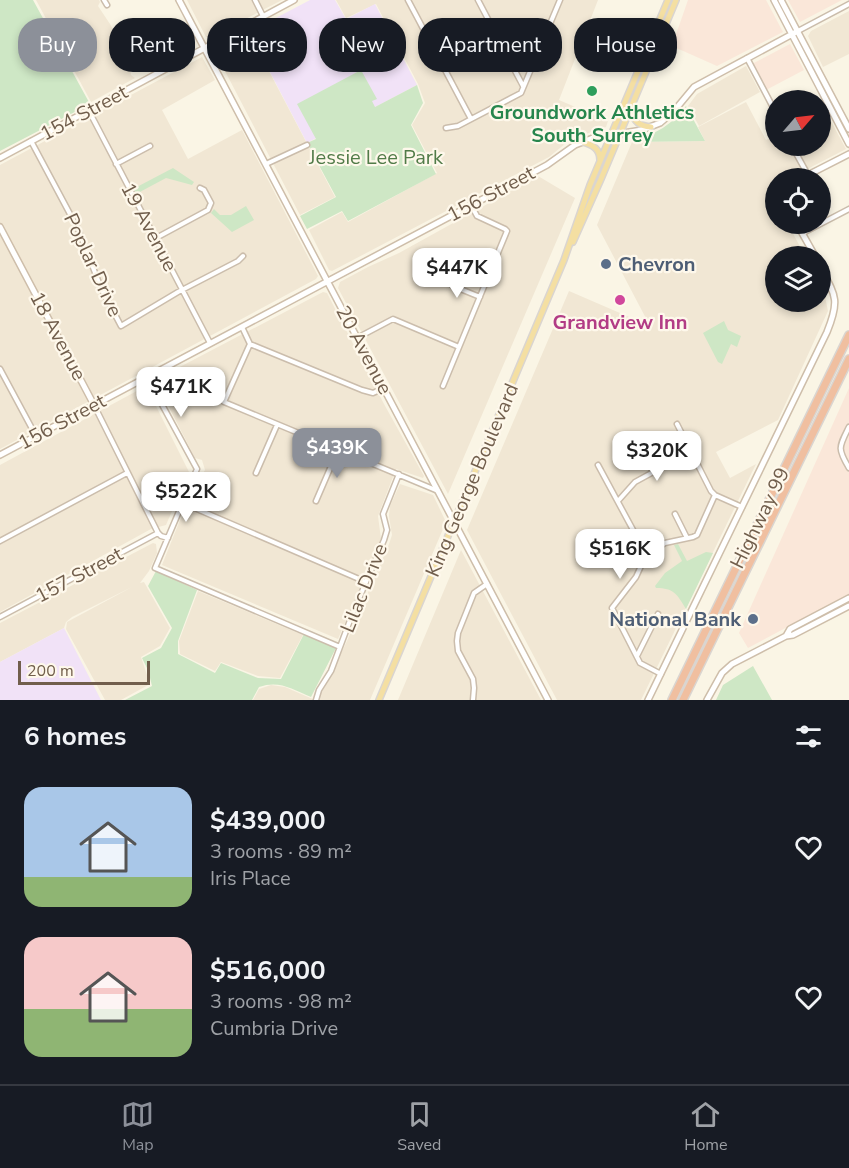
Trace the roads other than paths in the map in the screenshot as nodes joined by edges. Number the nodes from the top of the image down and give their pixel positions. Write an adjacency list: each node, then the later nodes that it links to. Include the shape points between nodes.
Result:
1 (179, 0): 17 (street, 20 Avenue)
2 (255, 0): 12 (street)
3 (294, 0): 12 (street, 154 Street)
4 (408, 0): 27 (street)
5 (478, 0): 22 (street)
6 (560, 0): 22 (street)
7 (668, 0): 13 (main road, King George Boulevard)
8 (675, 0): 14 (main road, King George Boulevard)
9 (774, 0): 16 (street)
10 (781, 0): 15 (street)
11 (849, 4): 15 (street, 156 Street)
12 (263, 16): 17 (street, 154 Street)
13 (661, 18)
14 (669, 18)
15 (798, 31): 16 (street, 156 Street); 24 (street)
16 (792, 35): 18 (street, 156 Street); 21 (street)
17 (204, 49): 26 (street, 154 Street); 42 (street, 20 Avenue)
18 (747, 58): 23 (street); 29 (street, 156 Street, via 694,87 667,118)
19 (638, 72): 32 (main road, King George Boulevard)
20 (646, 72): 25 (main road, King George Boulevard)
21 (815, 80): 24 (street); 35 (street)
22 (524, 86): 27 (street, via 521,93)
23 (765, 92)
24 (837, 106): 30 (street)
25 (631, 109): 29 (main road, via 635,121); 31 (main road, King George Boulevard)
26 (89, 111): 33 (street, 154 Street); 41 (street, 19 Avenue)
27 (471, 119): 28 (street)
28 (446, 128)
29 (651, 128): 31 (street, 156 Street)
30 (849, 129)
31 (620, 134): 32 (street, 156 Street); 52 (main road, King George Boulevard)
32 (612, 135): 34 (street, 156 Street); 40 (main road, King George Boulevard)
33 (32, 141): 39 (street, 154 Street); 56 (street, Poplar Drive, via 78,229 121,326)
34 (583, 142): 40 (main road, via 596,148); 46 (street, 156 Street)
35 (849, 144)
36 (307, 145): 42 (street)
37 (150, 146): 41 (street)
38 (849, 154): 43 (street)
39 (0, 158)
40 (600, 162): 52 (main road, King George Boulevard)
41 (116, 164): 50 (street, 19 Avenue)
42 (266, 164): 53 (street, 20 Avenue)
43 (822, 168)
44 (200, 188): 50 (street, via 211,203 208,210)
45 (846, 204): 47 (street)
46 (471, 205): 53 (street, 156 Street); 57 (street, via 477,216 507,231)
47 (849, 209): 48 (street)
48 (831, 218)
49 (0, 227): 69 (street, 18 Avenue)
50 (156, 238): 56 (street, 19 Avenue)
51 (243, 256): 56 (street)
52 (564, 260): 91 (main road, King George Boulevard)
53 (327, 281): 58 (street, 156 Street); 60 (street, 20 Avenue)
54 (447, 281): 57 (street)
55 (831, 289): 89 (street, via 835,297 834,314 827,332)
56 (183, 290): 61 (street, 19 Avenue)
57 (480, 297): 63 (street)
58 (241, 326): 61 (street, 156 Street); 62 (street)
59 (849, 335): 112 (highway, Highway 99)
60 (357, 338): 63 (street, via 393,319); 68 (street, 20 Avenue)
61 (210, 343): 66 (street, 156 Street)
62 (249, 344): 68 (street, via 362,390 374,393); 71 (street, via 224,402)
63 (459, 347): 67 (street)
64 (849, 359): 113 (highway, Highway 99)
65 (0, 369): 73 (street)
66 (147, 377): 69 (street, 156 Street); 88 (street, via 197,469)
67 (443, 386)
68 (384, 388): 84 (street, 20 Avenue)
69 (94, 405): 73 (street, 156 Street); 81 (street, 18 Avenue)
70 (677, 424): 77 (street)
71 (277, 425): 75 (street); 82 (street)
72 (849, 427): 79 (street, via 840,448)
73 (36, 436): 76 (street, 156 Street)
74 (638, 445): 80 (street)
75 (338, 450): 83 (street); 86 (street)
76 (0, 455)
77 (695, 460): 80 (street, via 668,464); 85 (street)
78 (598, 465): 87 (street)
79 (849, 468)
80 (653, 472): 87 (street, via 634,482)
81 (127, 473): 92 (street, 18 Avenue); 95 (street)
82 (256, 473)
83 (399, 474): 84 (street); 97 (street, Lilac Drive, via 383,514 387,530 384,540)
84 (438, 491): 91 (street, 20 Avenue)
85 (715, 495): 89 (street); 94 (street, via 697,535)
86 (316, 501)
87 (618, 501): 96 (street)
88 (183, 502): 93 (street); 97 (street)
89 (742, 507): 106 (street)
90 (675, 514): 94 (street)
91 (454, 521): 98 (street, 20 Avenue); 108 (main road, King George Boulevard)
92 (158, 533): 93 (street); 102 (street, 157 Street)
93 (168, 538): 104 (street, via 155,568)
94 (687, 538): 96 (street, via 665,543)
95 (0, 540)
96 (646, 555): 105 (street, via 636,577 612,609)
97 (366, 582): 104 (street, Lilac Drive)
98 (487, 584): 109 (street, via 474,593 457,641 473,679); 110 (street, 20 Avenue)
99 (849, 598): 103 (street, via 790,629)
100 (849, 606): 103 (street)
101 (658, 614): 105 (street)
102 (0, 617)
103 (786, 636): 114 (street, via 732,664 722,673)
104 (340, 647): 107 (street, Lilac Drive)
105 (637, 656): 106 (street, via 640,663)
106 (662, 674): 111 (street)
107 (315, 700)
108 (379, 700)
109 (473, 700)
110 (548, 700)
111 (648, 700)
112 (672, 700)
113 (683, 700)
114 (707, 700)

